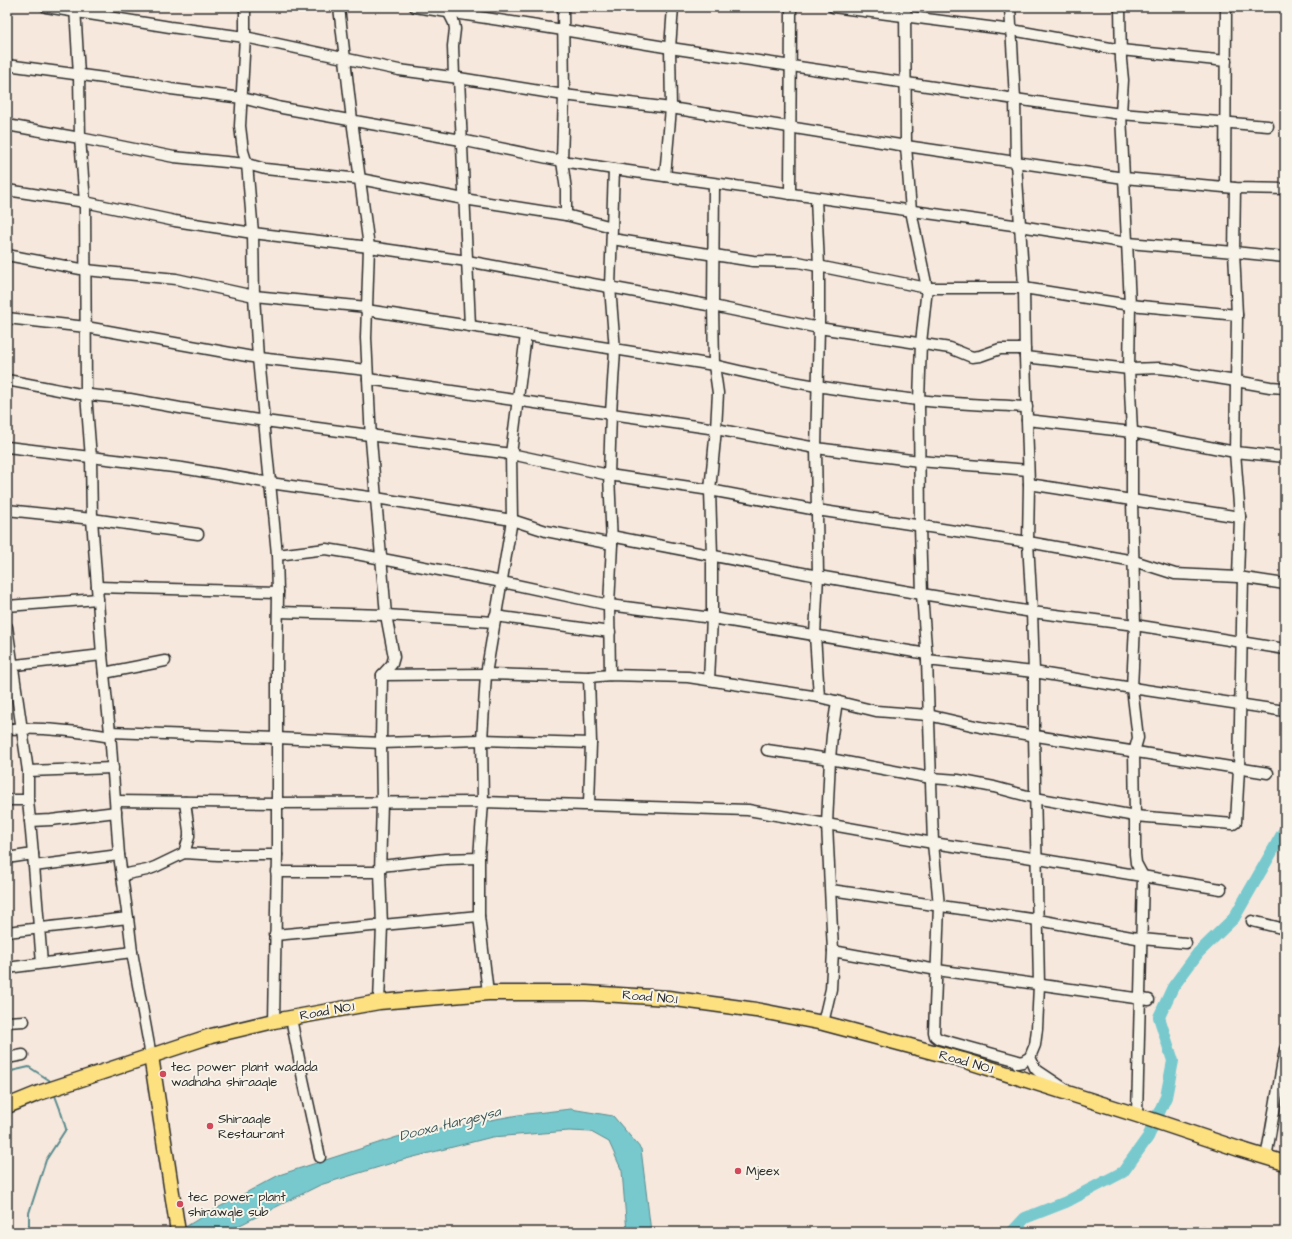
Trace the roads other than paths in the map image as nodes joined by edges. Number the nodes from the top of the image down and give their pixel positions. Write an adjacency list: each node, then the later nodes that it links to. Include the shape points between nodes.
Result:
1 (46, 7): 12 (street)
2 (245, 7): 17 (street)
3 (339, 7): 20 (street)
4 (416, 7): 13 (street)
5 (563, 7): 15 (street)
6 (673, 7): 18 (street)
7 (791, 7): 23 (street)
8 (833, 7): 14 (street)
9 (1010, 7): 16 (street)
10 (1120, 7): 19 (street)
11 (1226, 7): 21 (street)
12 (75, 9): 17 (street); 24 (street)
13 (450, 10): 15 (street); 25 (street, via 455,29 453,46)
14 (905, 12): 16 (street); 26 (street)
15 (563, 30): 18 (street); 27 (street)
16 (1012, 30): 19 (street); 29 (street)
17 (245, 38): 20 (street); 28 (street)
18 (670, 48): 23 (street); 30 (street)
19 (1121, 50): 21 (street); 31 (street)
20 (346, 58): 25 (street, via 399,70); 32 (street)
21 (1226, 61): 33 (street)
22 (7, 65): 24 (street)
23 (790, 66): 26 (street); 35 (street)
24 (79, 74): 28 (street); 37 (street)
25 (456, 78): 27 (street); 38 (street)
26 (904, 83): 29 (street); 39 (street)
27 (564, 95): 30 (street); 40 (street)
28 (242, 98): 32 (street); 42 (street, via 240,126)
29 (1015, 99): 31 (street); 41 (street)
30 (671, 108): 35 (street); 44 (street)
31 (1121, 114): 33 (street); 45 (street)
32 (352, 120): 38 (street); 46 (street)
33 (1225, 123): 36 (street); 48 (street)
34 (7, 125): 37 (street)
35 (790, 126): 39 (street); 51 (street)
36 (1268, 126)
37 (80, 138): 42 (street, via 174,157); 54 (street)
38 (461, 140): 40 (street); 53 (street)
39 (906, 146): 41 (street); 55 (street)
40 (562, 161): 43 (street); 56 (street)
41 (1016, 162): 45 (street); 57 (street)
42 (247, 164): 46 (street, via 265,169); 59 (street)
43 (614, 169): 44 (street); 58 (street)
44 (665, 176): 47 (street)
45 (1124, 178): 48 (street); 61 (street)
46 (360, 179): 53 (street); 62 (street)
47 (714, 184): 51 (street); 64 (street)
48 (1230, 188): 49 (street); 63 (street)
49 (1285, 189)
50 (7, 190): 54 (street)
51 (790, 194): 52 (street)
52 (816, 198): 55 (street); 68 (street)
53 (464, 199): 56 (street); 67 (street)
54 (85, 202): 59 (street, via 175,221); 69 (street)
55 (911, 211): 57 (street); 71 (street)
56 (566, 215): 58 (street)
57 (1020, 226): 61 (street); 72 (street)
58 (612, 227): 60 (street)
59 (253, 233): 62 (street); 73 (street)
60 (612, 240): 64 (street); 70 (street)
61 (1128, 243): 63 (street); 74 (street)
62 (369, 246): 67 (street); 76 (street)
63 (1234, 252): 66 (street); 77 (street)
64 (713, 254): 68 (street, via 753,261 798,262); 75 (street)
65 (7, 255): 69 (street)
66 (1285, 257)
67 (467, 261): 70 (street); 79 (street)
68 (819, 266): 71 (street); 81 (street)
69 (86, 270): 73 (street, via 176,279); 80 (street)
70 (610, 287): 75 (street); 84 (street)
71 (927, 288): 72 (street); 83 (street)
72 (1024, 288): 74 (street); 85 (street)
73 (254, 296): 76 (street); 86 (street)
74 (1130, 305): 77 (street); 88 (street)
75 (713, 306): 81 (street); 87 (street)
76 (366, 309): 79 (street); 89 (street)
77 (1237, 315): 91 (street)
78 (7, 318): 80 (street)
79 (470, 326): 82 (street)
80 (86, 327): 86 (street); 94 (street)
81 (819, 328): 83 (street); 92 (street)
82 (526, 335): 84 (street); 95 (street)
83 (921, 343): 85 (street, via 950,348 972,357 1000,349); 96 (street)
84 (615, 350): 87 (street); 98 (street)
85 (1025, 353): 88 (street); 97 (street)
86 (258, 358): 89 (street); 100 (street)
87 (714, 365): 92 (street); 101 (street, via 718,393)
88 (1129, 370): 91 (street, via 1159,368); 102 (street)
89 (367, 375): 95 (street); 103 (street)
90 (7, 380): 94 (street)
91 (1236, 381): 93 (street); 106 (street)
92 (818, 386): 96 (street); 105 (street)
93 (1285, 388)
94 (86, 394): 100 (street); 109 (street)
95 (517, 400): 98 (street); 107 (street)
96 (919, 400): 97 (street); 110 (street)
97 (1027, 407): 99 (street)
98 (611, 413): 101 (street); 112 (street)
99 (1027, 420): 102 (street); 111 (street)
100 (265, 421): 103 (street); 113 (street)
101 (716, 429): 105 (street); 115 (street)
102 (1132, 432): 106 (street); 117 (street)
103 (370, 435): 107 (street); 116 (street)
104 (7, 446): 109 (street)
105 (816, 448): 110 (street); 119 (street)
106 (1235, 452): 108 (street); 120 (street)
107 (511, 454): 112 (street); 122 (street)
108 (1285, 457)
109 (91, 458): 113 (street, via 182,468); 121 (street)
110 (920, 461): 111 (street); 123 (street)
111 (1028, 470): 114 (street)
112 (609, 475): 115 (street); 125 (street)
113 (270, 483): 116 (street); 127 (street)
114 (1029, 484): 117 (street); 126 (street)
115 (710, 490): 119 (street); 128 (street)
116 (376, 498): 122 (street); 129 (street)
117 (1132, 501): 120 (street); 130 (street)
118 (7, 510): 121 (street)
119 (817, 510): 123 (street); 131 (street)
120 (1240, 517): 132 (street)
121 (92, 519): 124 (street); 135 (street)
122 (512, 520): 125 (street, via 546,531); 133 (street)
123 (920, 526): 126 (street); 137 (street)
124 (198, 534)
125 (612, 540): 128 (street); 139 (street)
126 (1028, 542): 130 (street); 142 (street)
127 (277, 555): 129 (street, via 326,549); 136 (street)
128 (712, 555): 131 (street); 144 (street)
129 (382, 559): 133 (street); 143 (street)
130 (1134, 561): 132 (street, via 1175,574); 146 (street)
131 (818, 576): 137 (street); 149 (street)
132 (1240, 578): 134 (street); 150 (street)
133 (502, 582): 139 (street); 145 (street)
134 (1285, 584)
135 (97, 587): 136 (street); 138 (street)
136 (278, 592): 141 (street)
137 (922, 594): 142 (street); 153 (street)
138 (98, 599): 140 (street); 152 (street)
139 (609, 605): 144 (street); 148 (street)
140 (7, 606)
141 (278, 612): 143 (street); 173 (street)
142 (1032, 612): 146 (street); 156 (street)
143 (386, 615): 145 (street); 159 (street, via 394,657 392,664)
144 (712, 618): 149 (street); 162 (street)
145 (495, 619): 148 (street); 158 (street)
146 (1135, 625): 150 (street); 163 (street)
147 (7, 627): 155 (street)
148 (610, 632): 160 (street)
149 (815, 635): 153 (street); 164 (street)
150 (1241, 642): 151 (street); 166 (street)
151 (1285, 649)
152 (102, 655): 155 (street); 157 (street)
153 (927, 657): 156 (street); 168 (street)
154 (165, 661): 157 (street)
155 (9, 666): 169 (street)
156 (1034, 672): 163 (street); 172 (street)
157 (104, 674): 171 (street)
158 (486, 674): 159 (street); 161 (street); 174 (street)
159 (382, 675): 175 (street)
160 (610, 675): 161 (street); 162 (street)
161 (589, 677): 176 (street)
162 (709, 680): 164 (street)
163 (1132, 688): 166 (street); 178 (street, via 1138,738)
164 (819, 697): 165 (street)
165 (837, 701): 168 (street, via 881,712); 179 (street)
166 (1240, 704): 167 (street); 181 (street)
167 (1285, 711)
168 (928, 715): 172 (street); 184 (street)
169 (22, 728): 170 (street); 171 (street); 182 (street)
170 (7, 729)
171 (111, 734): 173 (street); 180 (street)
172 (1034, 735): 178 (street); 185 (street)
173 (276, 738): 175 (street); 192 (street)
174 (482, 740): 175 (street); 176 (street); 190 (street)
175 (381, 743): 191 (street)
176 (591, 743): 193 (street)
177 (767, 750): 179 (street)
178 (1134, 752): 181 (street); 195 (street)
179 (830, 759): 184 (street); 197 (street)
180 (113, 768): 182 (street); 188 (street)
181 (1239, 769): 183 (street); 195 (street, via 1236,822 1233,824)
182 (28, 771): 187 (street)
183 (1268, 773)
184 (931, 778): 185 (street, via 958,780); 198 (street)
185 (1035, 798): 195 (street); 205 (street)
186 (7, 800): 187 (street)
187 (28, 800): 196 (street)
188 (116, 801): 189 (street); 194 (street)
189 (184, 802): 192 (street); 199 (street, via 189,831)
190 (483, 802): 191 (street); 193 (street); 204 (street)
191 (382, 803): 192 (street); 207 (street)
192 (277, 804): 202 (street)
193 (589, 804): 197 (street, via 748,810)
194 (116, 812): 196 (street); 201 (street)
195 (1135, 816): 210 (street, via 1134,854)
196 (30, 821): 200 (street)
197 (827, 824): 198 (street); 212 (street)
198 (933, 843): 205 (street); 213 (street)
199 (184, 853): 202 (street); 209 (street, via 147,870)
200 (33, 854): 203 (street); 206 (street)
201 (120, 855): 206 (street); 209 (street)
202 (277, 855): 208 (street)
203 (7, 858)
204 (479, 858): 207 (street, via 445,859); 214 (street)
205 (1036, 859): 210 (street); 216 (street)
206 (34, 866): 219 (street)
207 (380, 869): 208 (street); 218 (street)
208 (276, 872): 222 (street)
209 (122, 874): 215 (street)
210 (1143, 876): 211 (street); 223 (street)
211 (1220, 889)
212 (831, 890): 213 (street); 225 (street)
213 (939, 906): 216 (street); 229 (street)
214 (479, 916): 218 (street); 231 (street)
215 (128, 918): 219 (street); 226 (street)
216 (1038, 920): 223 (street); 230 (street)
217 (1252, 921): 220 (street)
218 (382, 926): 222 (street); 233 (street)
219 (38, 928): 221 (street); 227 (street)
220 (1285, 928)
221 (7, 932)
222 (275, 935): 236 (street)
223 (1142, 939): 224 (street); 232 (street)
224 (1186, 943)
225 (833, 950): 229 (street); 238 (street, via 831,989)
226 (132, 952): 227 (street); 241 (street)
227 (42, 963): 228 (street)
228 (7, 968)
229 (937, 970): 230 (street); 244 (street, via 935,1036)
230 (1039, 985): 232 (street); 244 (street, via 1035,1045)
231 (488, 993): 233 (highway, Road NO.1); 238 (highway, Road NO.1, via 586,993 668,998 756,1010)
232 (1144, 1000): 247 (street)
233 (379, 1002): 234 (highway, Road NO.1)
234 (291, 1018): 236 (highway, Road NO.1); 248 (street)
235 (24, 1021): 237 (street)
236 (274, 1021): 241 (highway, Road NO.1, via 211,1036)
237 (7, 1022)
238 (823, 1023): 243 (highway, Road NO.1)
239 (1285, 1049): 249 (street)
240 (23, 1056): 242 (street)
241 (151, 1056): 246 (highway, Road NO.1); 251 (highway)
242 (7, 1058)
243 (964, 1060): 244 (street, via 980,1058 1015,1064); 245 (highway, Road NO.1)
244 (1026, 1060): 245 (street)
245 (1074, 1095): 247 (highway, Road NO.1)
246 (7, 1106)
247 (1137, 1115): 249 (highway, Road NO.1)
248 (320, 1157)
249 (1266, 1158): 250 (highway, Road NO.1)
250 (1285, 1163)
251 (178, 1232)

